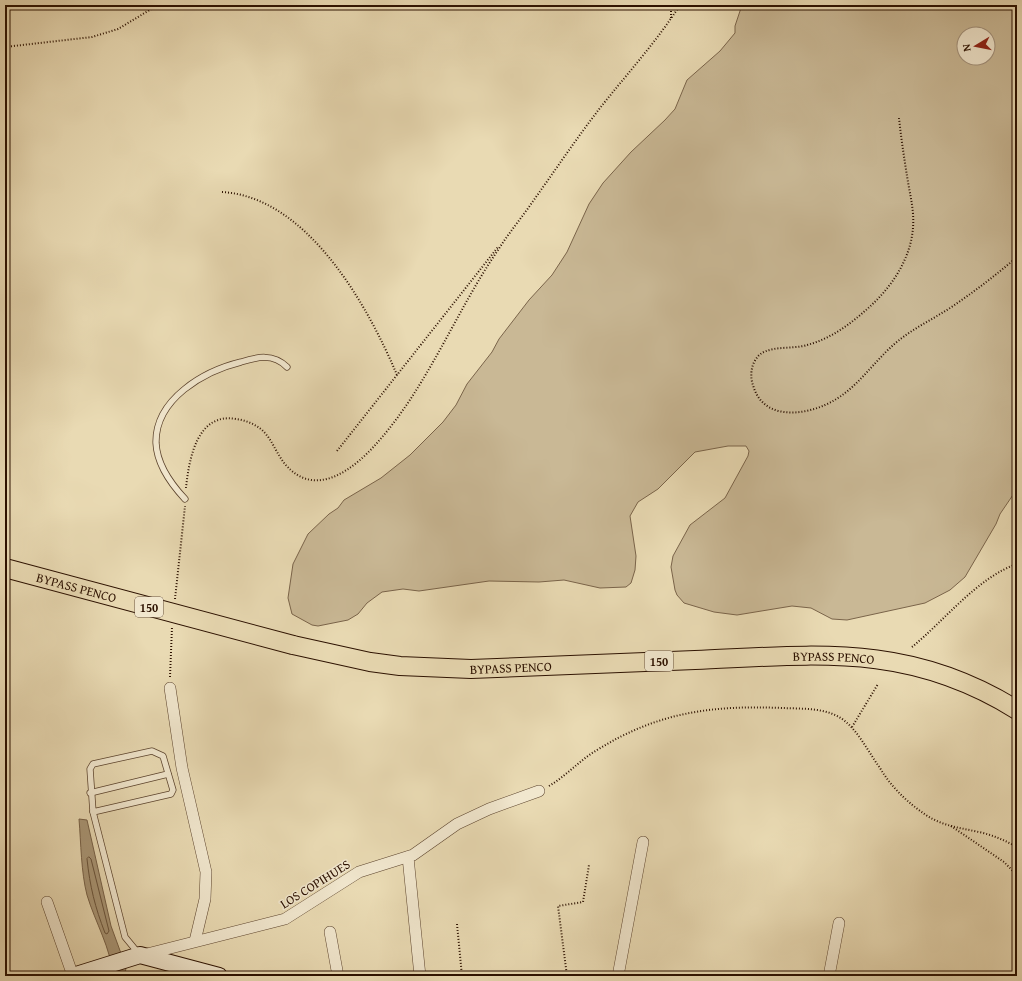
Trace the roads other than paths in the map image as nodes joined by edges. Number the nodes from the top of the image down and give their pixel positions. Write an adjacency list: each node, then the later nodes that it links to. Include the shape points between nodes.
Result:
1 (287, 367): 2 (lane, via 275,359 264,357 225,366 183,390 169,407 157,433 157,451 170,481)
2 (185, 499)
3 (5, 568): 5 (main road, BYPASS PENCO / 150, bridge, via 293,645 370,662 431,668 516,667 775,655 857,657 895,661 934,670 981,689)
4 (170, 688): 15 (street, via 182,768 206,872 205,898)
5 (1017, 710)
6 (168, 774): 8 (lane); 8 (lane, via 163,756 152,751 93,764 90,768); 9 (lane, via 173,790 171,794)
7 (539, 791): 11 (street, LOS COPIHUES, via 457,824)
8 (90, 793): 9 (lane)
9 (93, 812): 16 (lane, via 125,937)
10 (643, 842): 21 (street)
11 (408, 857): 15 (street, LOS COPIHUES, via 359,872 285,919); 20 (street)
12 (47, 902): 17 (street)
13 (839, 923): 22 (street)
14 (330, 932): 19 (street)
15 (196, 941): 16 (street, LOS COPIHUES)
16 (135, 957): 17 (main road); 18 (main road)
17 (73, 976)
18 (220, 976)
19 (338, 976)
20 (420, 976)
21 (618, 976)
22 (828, 976)

